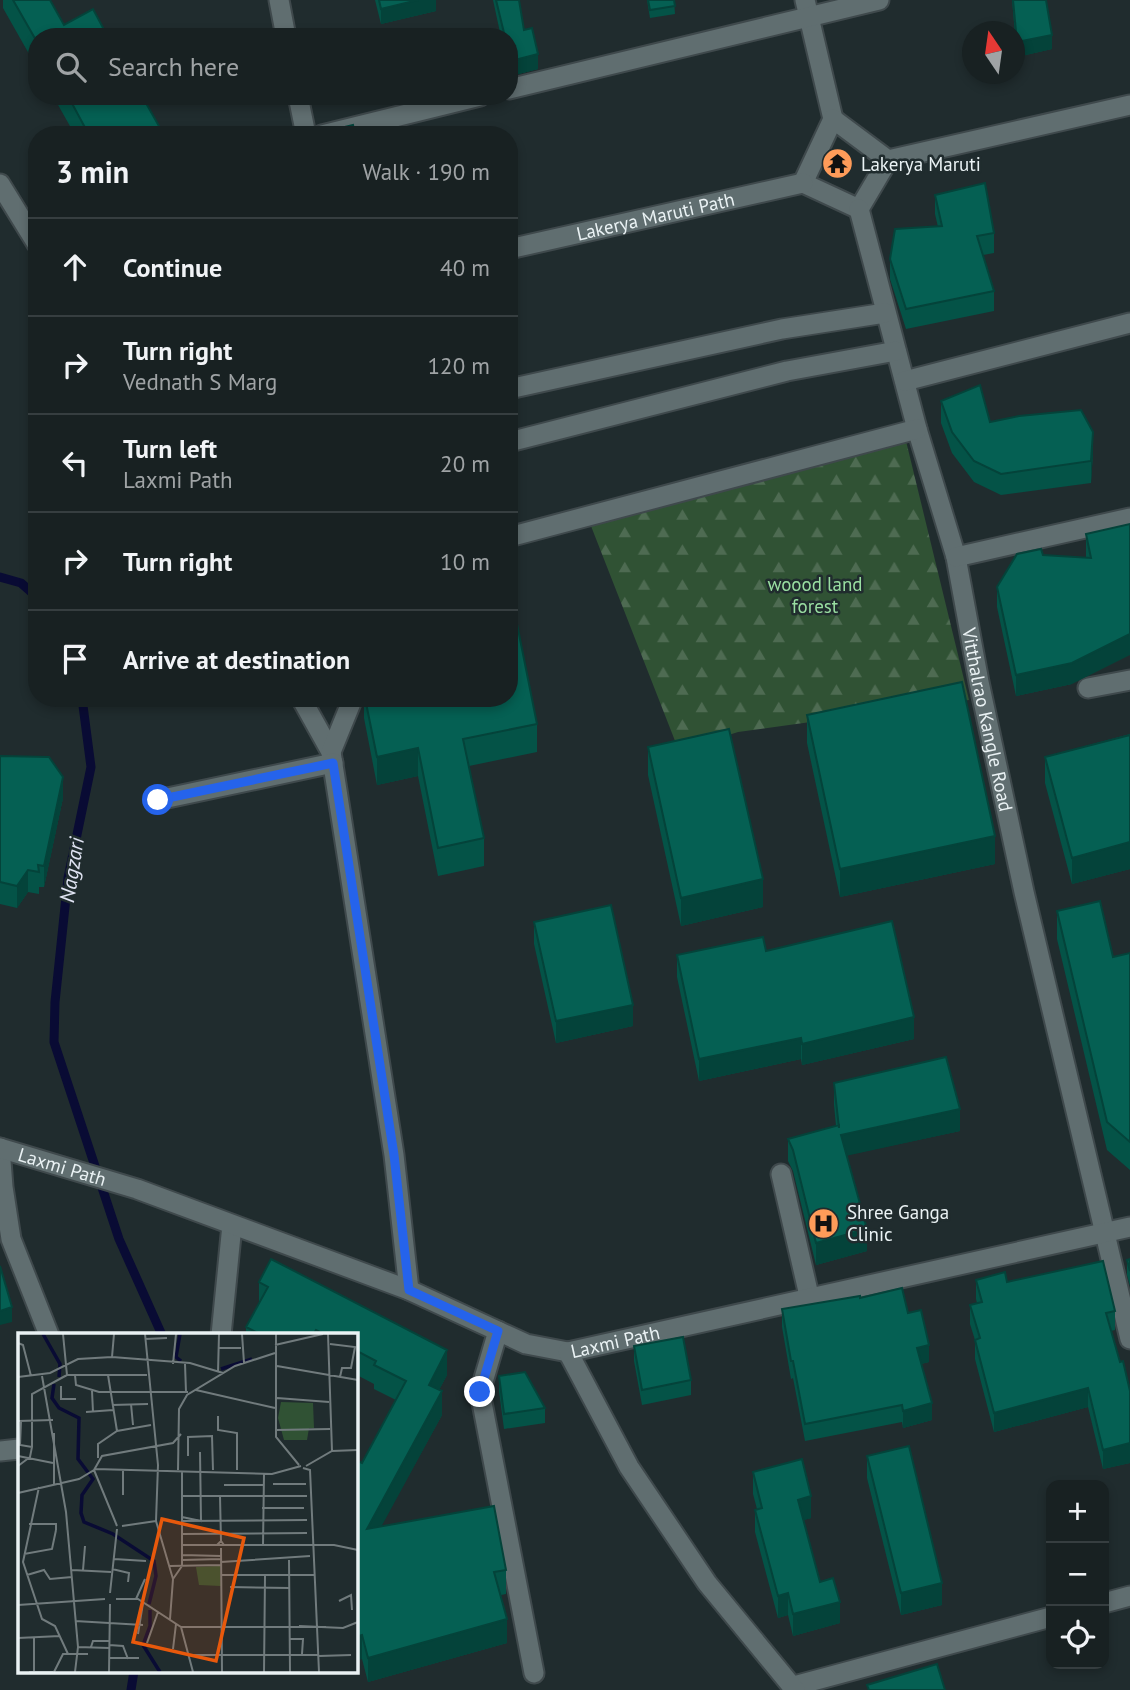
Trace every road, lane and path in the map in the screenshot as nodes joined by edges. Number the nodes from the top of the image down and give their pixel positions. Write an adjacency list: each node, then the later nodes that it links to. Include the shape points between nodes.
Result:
1 (279, 0): 4 (street)
2 (879, 0): 3 (street)
3 (807, 8): 5 (street); 9 (street)
4 (284, 28)
5 (518, 87)
6 (300, 105): 10 (street)
7 (443, 105): 11 (street)
8 (1130, 105): 12 (street)
9 (834, 119): 12 (street); 13 (street)
10 (304, 126)
11 (358, 126)
12 (888, 160): 15 (street)
13 (803, 183): 15 (street); 17 (street, Lakerya Maruti Path)
14 (0, 184): 16 (street)
15 (859, 209): 18 (street, Vitthalrao Kangle Road)
16 (28, 229)
17 (518, 246)
18 (885, 313): 20 (street, Vitthalrao Kangle Road); 22 (street, via 782,329)
19 (1130, 323): 21 (street)
20 (896, 351): 21 (street, Vitthalrao Kangle Road); 24 (street, via 787,371)
21 (905, 381): 23 (street, Vitthalrao Kangle Road)
22 (518, 387)
23 (917, 429): 26 (street); 27 (street, Vitthalrao Kangle Road)
24 (518, 440)
25 (1130, 518): 27 (street)
26 (518, 535)
27 (956, 557): 38 (street, Vitthalrao Kangle Road, via 1024,892)
28 (1130, 680): 29 (street)
29 (1088, 688)
30 (306, 707): 32 (street)
31 (349, 707): 32 (street)
32 (332, 758): 33 (street); 39 (street, via 394,1155)
33 (158, 800)
34 (0, 1148): 36 (street, Laxmi Path, via 114,1182); 42 (street, via 11,1239)
35 (781, 1174): 40 (street)
36 (232, 1225): 39 (street, Laxmi Path); 43 (street)
37 (1130, 1227): 38 (street, Laxmi Path)
38 (1105, 1233): 40 (street, Laxmi Path); 44 (street, Vitthalrao Kangle Road)
39 (409, 1290): 41 (street, Laxmi Path)
40 (810, 1300): 45 (street, Laxmi Path)
41 (498, 1331): 45 (street, Laxmi Path, via 526,1344); 51 (street, via 480,1392)
42 (48, 1333)
43 (221, 1333)
44 (1130, 1339)
45 (568, 1352): 52 (street, via 652,1502 707,1583)
46 (18, 1449): 47 (street)
47 (0, 1451)
48 (1130, 1596): 49 (street)
49 (1109, 1602)
50 (1046, 1618): 52 (street)
51 (534, 1673)
52 (795, 1688)

